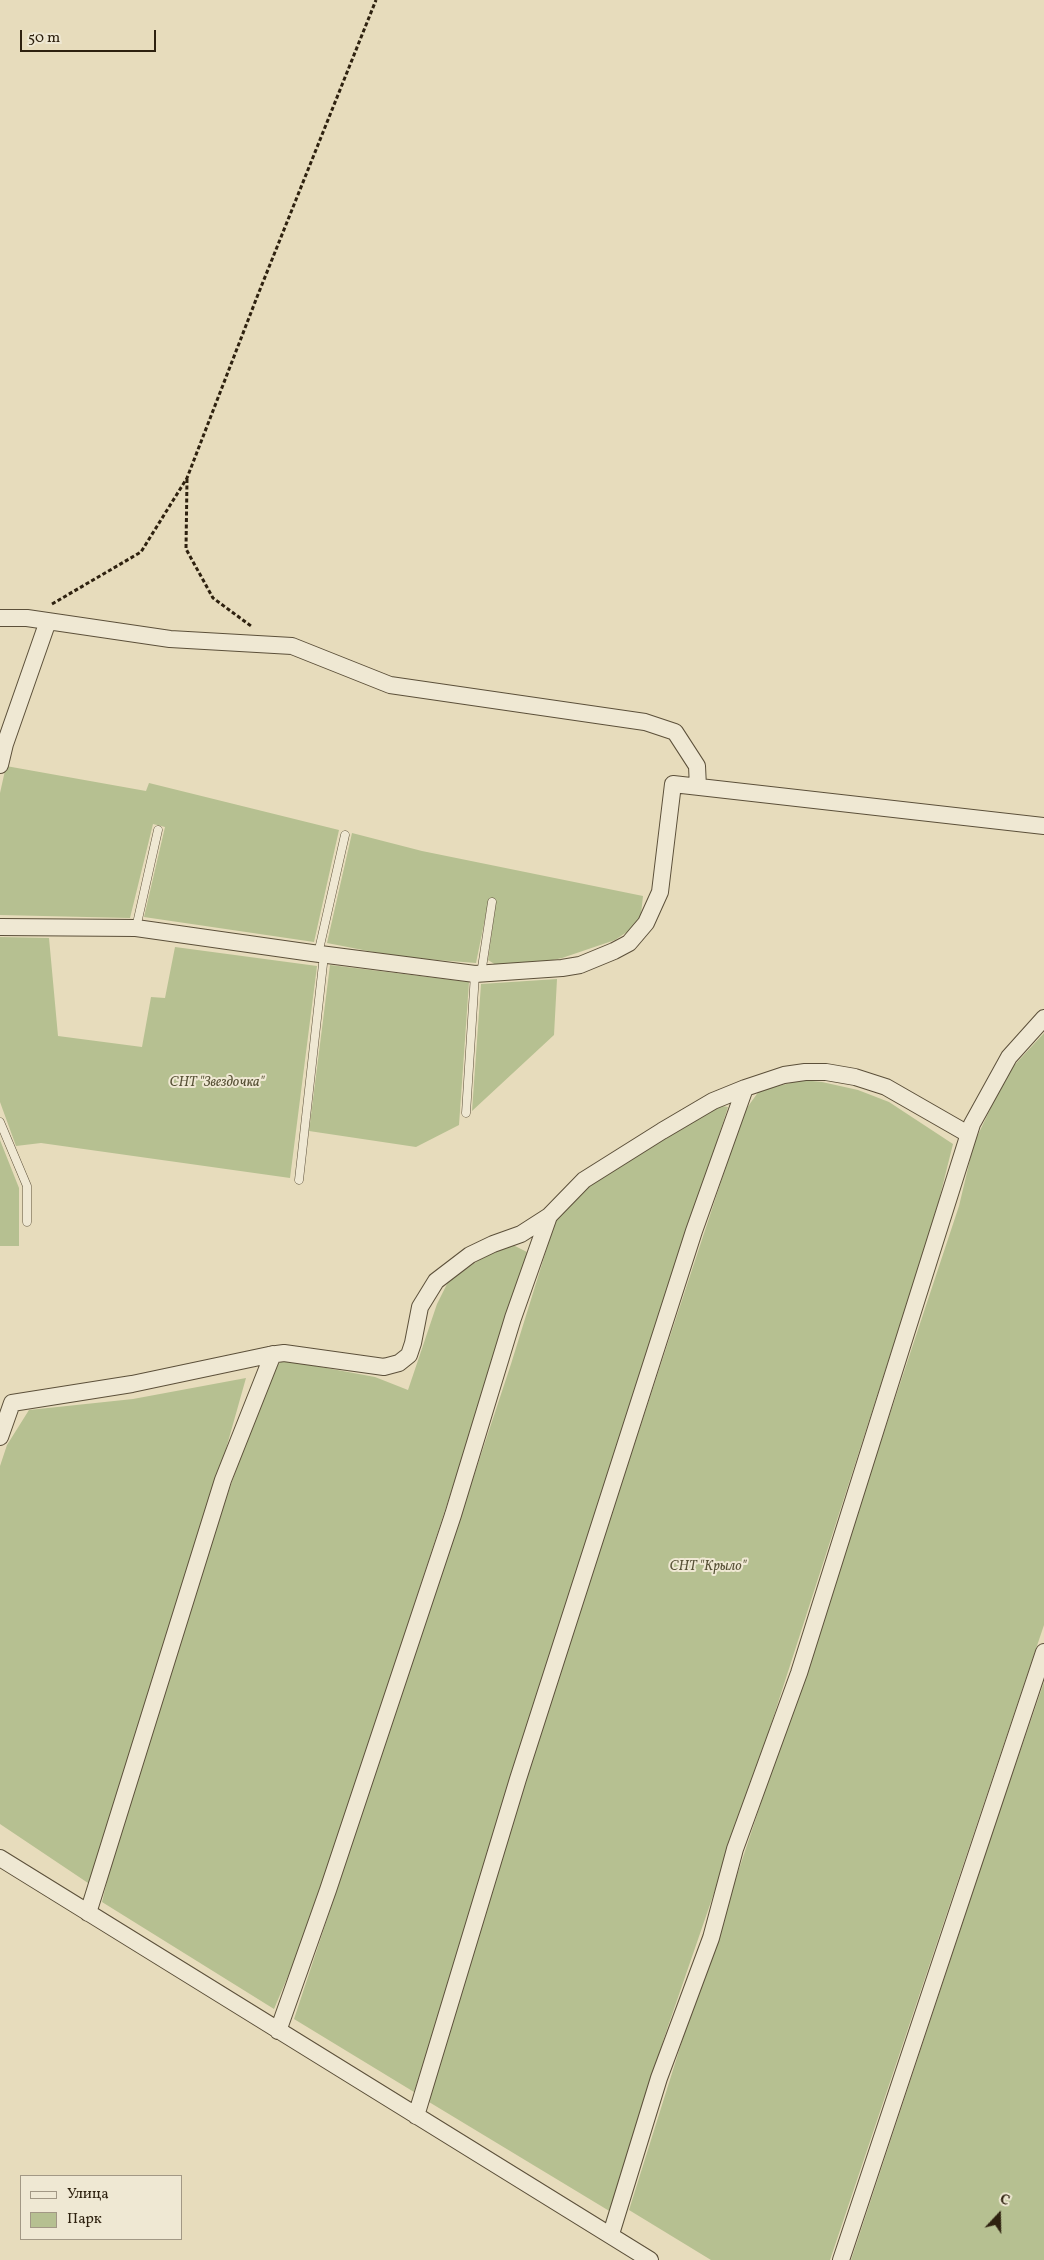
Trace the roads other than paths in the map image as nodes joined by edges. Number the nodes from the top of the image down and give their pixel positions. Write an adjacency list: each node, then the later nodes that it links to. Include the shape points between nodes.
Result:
1 (0, 618): 2 (street)
2 (48, 621): 3 (street); 4 (street, via 170,639 292,646 390,685 645,722 675,732 697,766)
3 (0, 765)
4 (698, 787): 5 (street); 12 (street, via 673,784 660,892 646,923 629,943 580,965)
5 (1044, 826)
6 (158, 830): 10 (lane)
7 (345, 835): 11 (lane)
8 (492, 902): 12 (lane)
9 (0, 927): 10 (street)
10 (136, 928): 11 (street)
11 (321, 955): 12 (street); 18 (lane)
12 (478, 974): 15 (lane)
13 (1044, 1018): 17 (street, via 1009,1057)
14 (745, 1088): 17 (street, via 784,1075 805,1072 855,1077 886,1087); 19 (street, via 696,1111 584,1180); 28 (street, via 694,1231 518,1779)
15 (466, 1113)
16 (0, 1122): 20 (lane, via 27,1186)
17 (968, 1134): 29 (street, via 799,1673 736,1849 712,1938 659,2078)
18 (299, 1180)
19 (549, 1216): 21 (street, via 521,1234 470,1255 436,1281 420,1307 414,1344 409,1355 399,1363 384,1367); 27 (street, via 513,1318 450,1524)
20 (26, 1222)
21 (273, 1354): 22 (street, via 132,1384); 26 (street, via 222,1480)
22 (6, 1404): 23 (street)
23 (0, 1437)
24 (1044, 1652): 31 (street)
25 (0, 1858): 26 (street)
26 (88, 1913): 27 (street)
27 (278, 2031): 28 (street)
28 (416, 2116): 29 (street)
29 (611, 2234): 30 (street)
30 (650, 2260)
31 (841, 2260)

